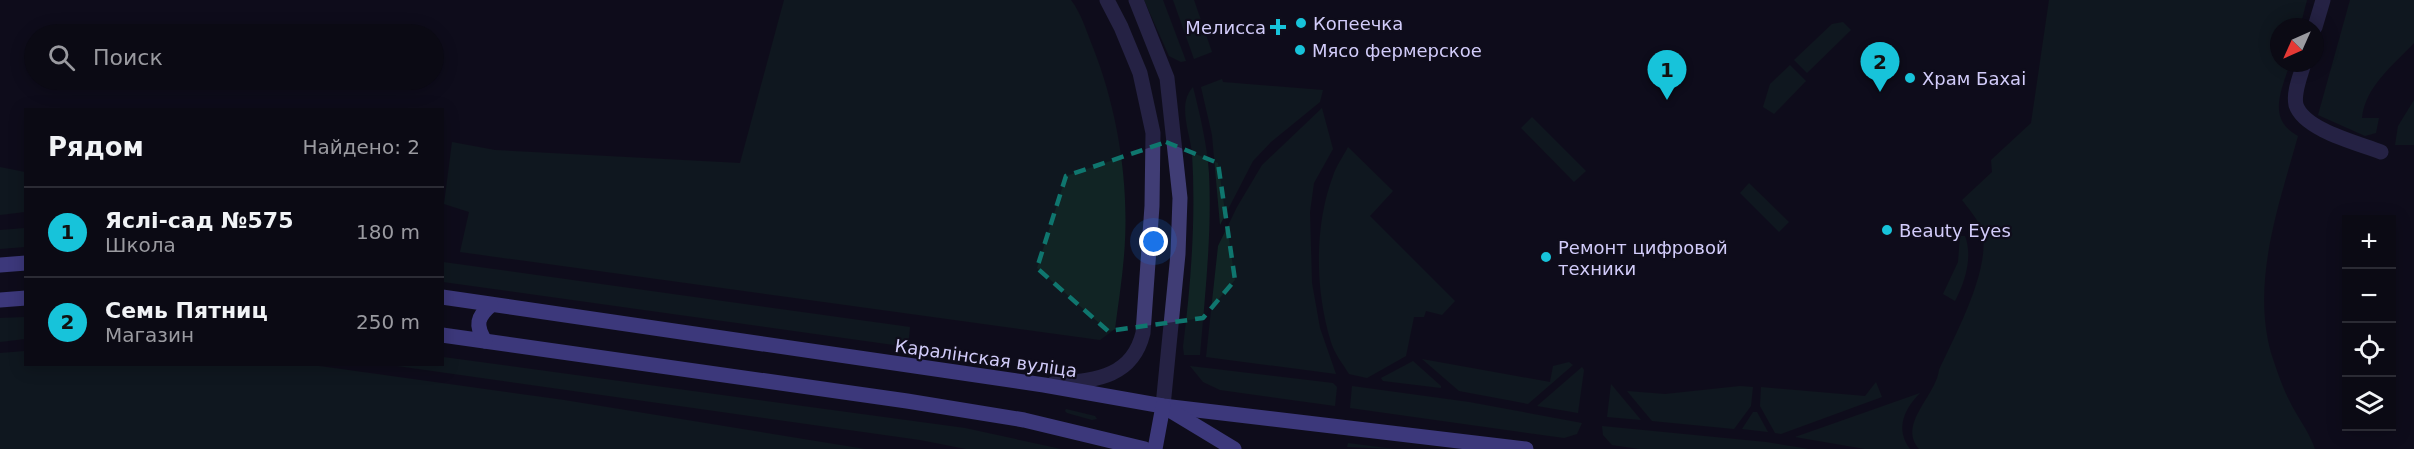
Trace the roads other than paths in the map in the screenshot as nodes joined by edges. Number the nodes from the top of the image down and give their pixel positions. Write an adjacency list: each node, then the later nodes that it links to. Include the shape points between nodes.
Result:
1 (1107, 0): 15 (street, via 1140,73 1154,133 1143,333 1138,350 1115,372 1091,381)
2 (1136, 0): 16 (street, via 1167,78 1180,198)
3 (2323, 0): 4 (street)
4 (2318, 18)
5 (2302, 72): 6 (street, via 2295,103 2301,115 2320,129)
6 (2381, 152)
7 (24, 263): 8 (main road)
8 (0, 265)
9 (444, 297): 12 (main road, Каралінская вуліца)
10 (24, 298): 11 (main road)
11 (0, 300)
12 (491, 305): 14 (main road, via 477,322); 15 (main road, Каралінская вуліца)
13 (444, 335): 14 (main road)
14 (485, 341): 17 (main road, via 1000,416)
15 (1044, 385): 16 (main road, Каралінская вуліца)
16 (1163, 406): 18 (main road); 19 (main road); 20 (main road, Каралінская вуліца)
17 (1145, 449)
18 (1155, 449)
19 (1234, 449)
20 (1526, 449)

